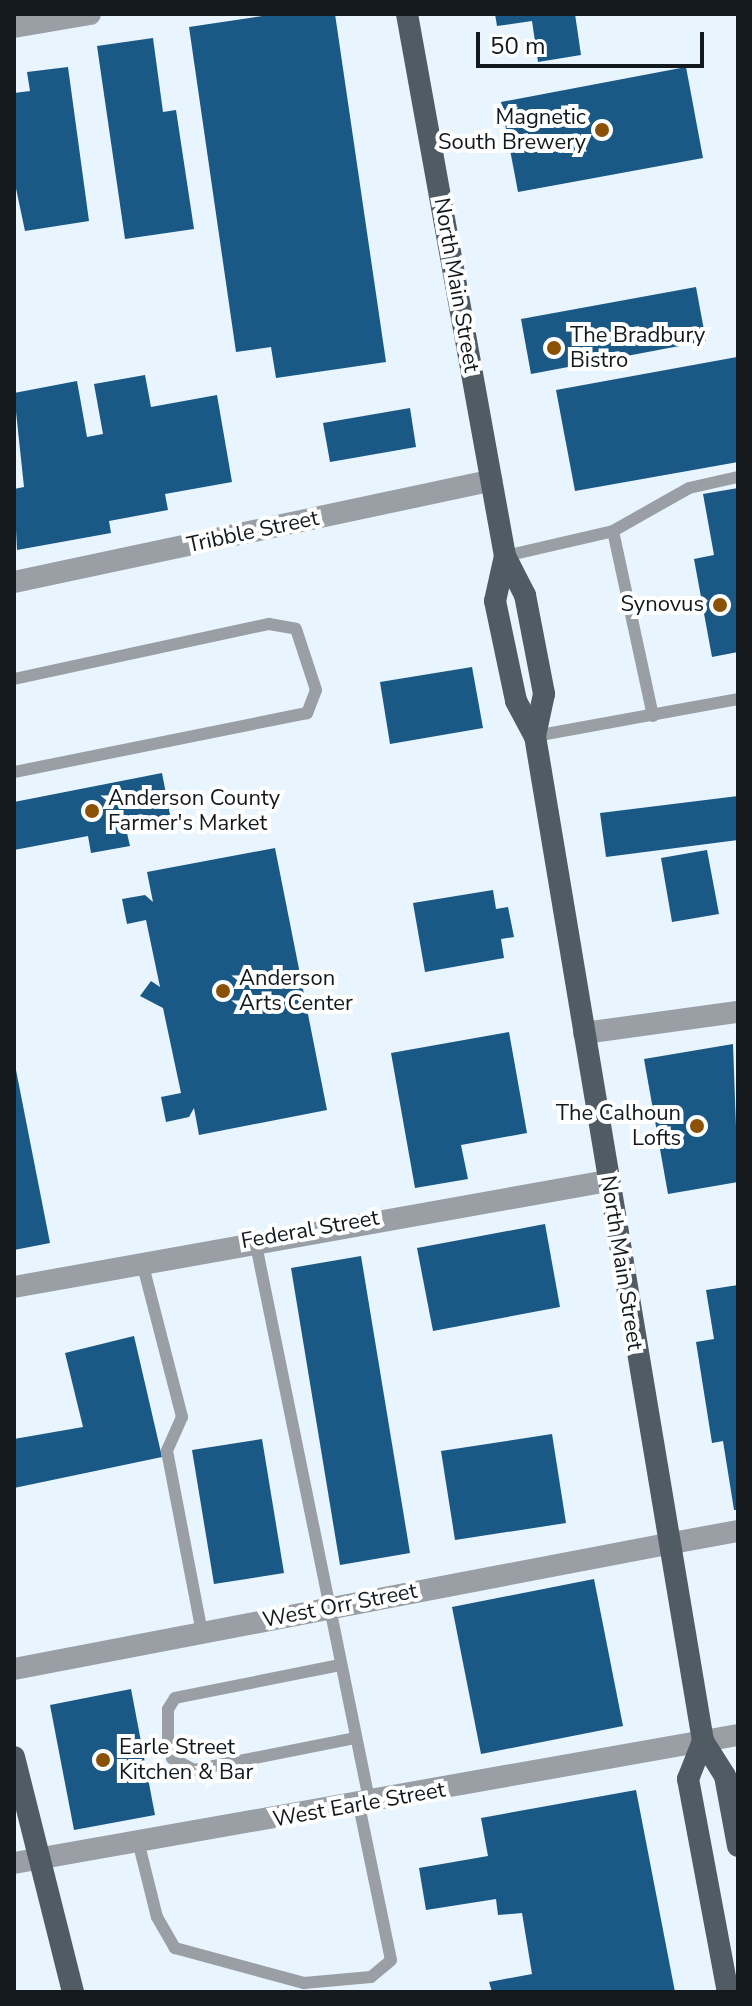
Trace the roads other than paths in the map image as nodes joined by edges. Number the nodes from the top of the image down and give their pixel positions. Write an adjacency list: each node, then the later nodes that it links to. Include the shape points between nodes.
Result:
1 (90, 14): 3 (street)
2 (407, 14): 5 (main road, North Main Street)
3 (16, 22)
4 (738, 477): 6 (lane, via 689,488)
5 (491, 481): 7 (main road, North Main Street); 8 (street, Tribble Street)
6 (613, 531): 7 (lane); 11 (lane)
7 (505, 556): 12 (main road, North Main Street, via 525,595 544,694)
8 (14, 582)
9 (14, 679): 13 (lane, via 269,624 296,629 316,690 307,713)
10 (738, 699): 11 (lane)
11 (653, 716): 12 (lane)
12 (535, 736): 15 (main road, North Main Street)
13 (14, 772)
14 (738, 1012): 15 (street)
15 (584, 1033): 16 (main road, North Main Street)
16 (607, 1181): 17 (street, Federal Street); 21 (main road, North Main Street)
17 (255, 1240): 18 (street, Federal Street); 22 (lane)
18 (142, 1262): 19 (street, Federal Street); 23 (lane, via 182,1417 167,1451)
19 (14, 1287)
20 (738, 1531): 21 (street, West Orr Street)
21 (667, 1544): 22 (street, West Orr Street); 28 (main road, North Main Street)
22 (328, 1608): 23 (street, West Orr Street); 24 (lane)
23 (202, 1633): 25 (street, West Orr Street)
24 (340, 1665): 27 (lane); 27 (lane, via 175,1698 168,1709 168,1743 172,1758 194,1770)
25 (14, 1669)
26 (738, 1735): 28 (street, West Earle Street)
27 (356, 1738): 30 (lane)
28 (703, 1741): 30 (street, West Earle Street); 32 (main road, North Main Street, via 725,1776); 35 (main road, via 688,1779)
29 (14, 1757): 34 (main road, bridge)
30 (364, 1805): 31 (street, West Earle Street); 31 (lane, via 391,1960 371,1977 304,1983 175,1948 157,1917)
31 (139, 1845): 33 (street, West Earle Street)
32 (738, 1846)
33 (14, 1863)
34 (73, 1992)
35 (728, 1992)

